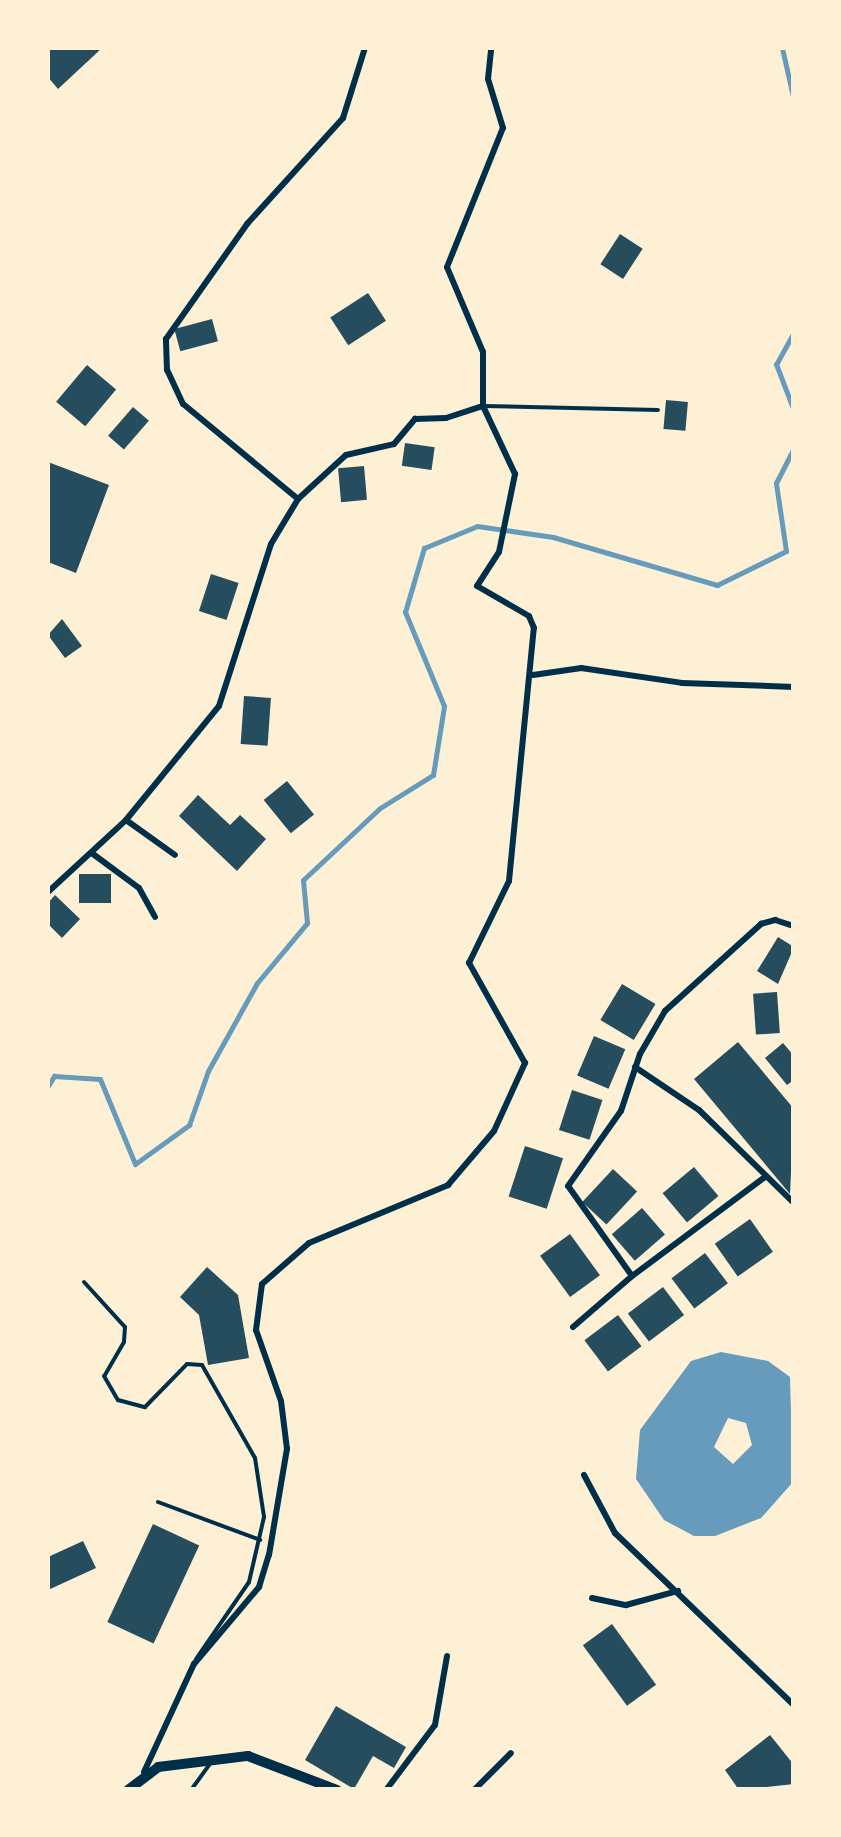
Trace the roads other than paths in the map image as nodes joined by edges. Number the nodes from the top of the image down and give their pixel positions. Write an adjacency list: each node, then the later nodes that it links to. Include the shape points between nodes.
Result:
1 (365, 48): 5 (street, via 343,118 247,224 166,339 167,370 183,404)
2 (491, 48): 3 (street, via 488,79 502,128 447,262 483,352)
3 (483, 406): 4 (lane); 5 (street, via 416,419 394,444 346,455); 6 (street, via 516,474 499,552 478,586 532,620)
4 (658, 410)
5 (298, 499): 8 (street, via 272,544 225,695)
6 (532, 675): 7 (street, via 572,668 696,684); 26 (street, via 510,881 469,962 526,1063 494,1131 448,1184 309,1243 262,1284 256,1324 285,1421 284,1489 259,1587)
7 (794, 687)
8 (126, 820): 9 (street); 10 (street)
9 (94, 854): 11 (street); 12 (street, via 139,888)
10 (175, 855)
11 (48, 892)
12 (155, 917)
13 (794, 926): 14 (street, via 767,921 739,942 664,1011)
14 (636, 1067): 15 (street, via 699,1110); 17 (street, via 621,1111 568,1186)
15 (765, 1177): 16 (street); 17 (street)
16 (794, 1204)
17 (632, 1276): 19 (street)
18 (84, 1282): 22 (lane, via 125,1326 124,1342 104,1376 125,1406 148,1405 187,1364 202,1365 215,1379 256,1458 264,1504)
19 (573, 1327)
20 (584, 1475): 23 (street, via 615,1533)
21 (158, 1502): 22 (lane)
22 (260, 1540): 26 (lane, via 246,1589 208,1634)
23 (680, 1591): 24 (street, via 626,1604); 27 (street)
24 (592, 1598)
25 (447, 1656): 34 (street, via 435,1725)
26 (194, 1664): 30 (street)
27 (794, 1706)
28 (512, 1753): 35 (street)
29 (214, 1757): 30 (main road); 32 (lane); 33 (main road, via 263,1758)
30 (144, 1772): 31 (main road)
31 (128, 1790)
32 (191, 1790)
33 (337, 1790)
34 (386, 1790)
35 (474, 1790)

